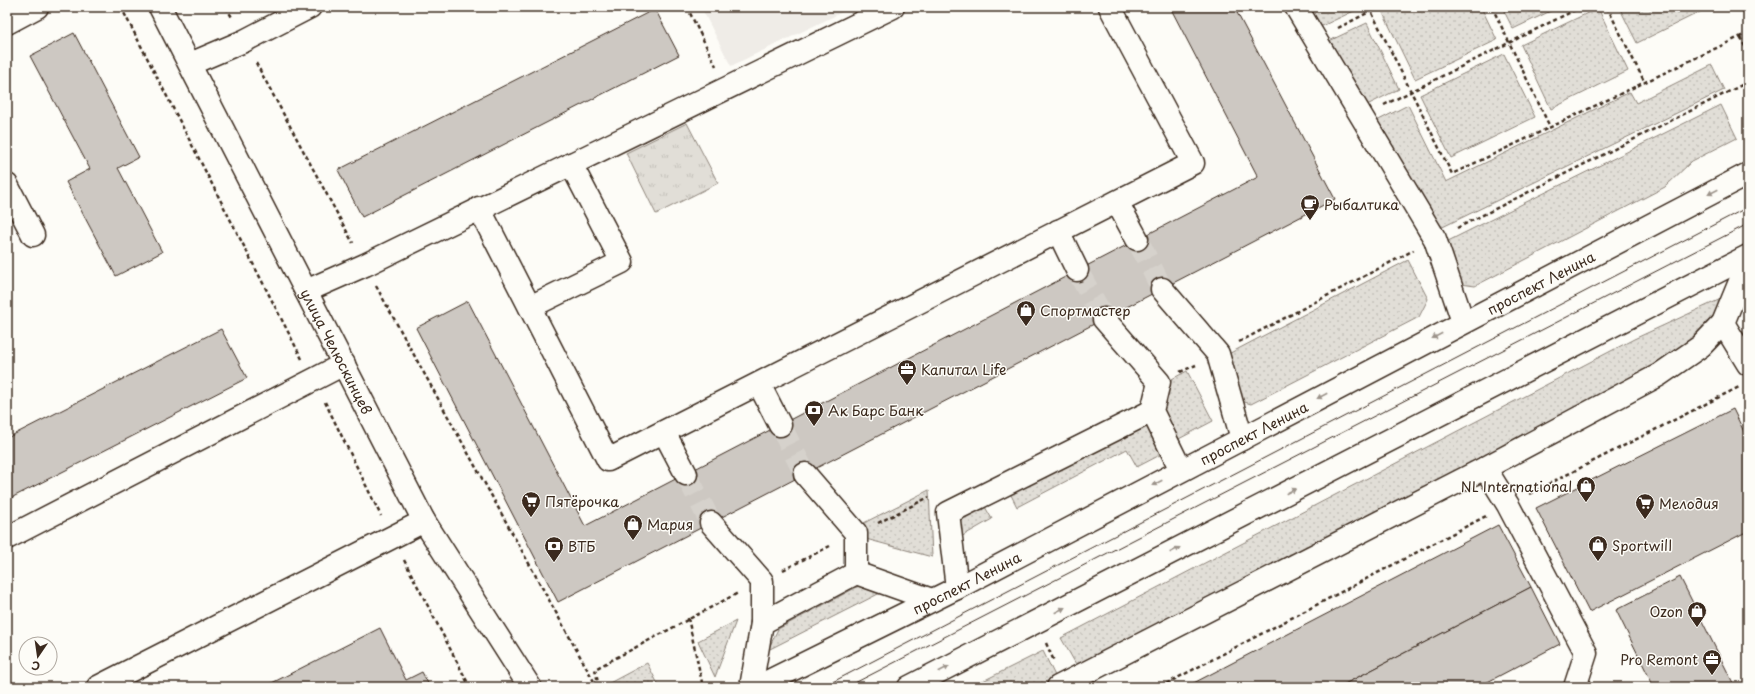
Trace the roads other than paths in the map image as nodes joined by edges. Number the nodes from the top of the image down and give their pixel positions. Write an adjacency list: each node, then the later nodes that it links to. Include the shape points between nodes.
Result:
1 (38, 7): 7 (main road)
2 (160, 7): 8 (main road, улица Челюскинцев)
3 (310, 7): 8 (main road, via 244,41)
4 (894, 7): 9 (main road)
5 (1110, 7): 12 (main road, via 1193,163)
6 (1296, 7): 24 (main road, via 1435,239)
7 (7, 22)
8 (190, 64): 21 (main road, улица Челюскинцев)
9 (571, 164): 13 (main road); 22 (main road, via 622,262)
10 (1748, 174): 24 (main road, проспект Ленина, one-way to 24)
11 (7, 185): 15 (main road)
12 (1117, 202): 14 (main road); 16 (main road)
13 (479, 208): 21 (main road, via 365,265); 22 (main road)
14 (1058, 232): 19 (main road); 28 (main road)
15 (34, 235)
16 (1137, 239)
17 (1748, 256): 48 (main road, one-way to 17)
18 (1748, 262): 25 (main road)
19 (1077, 270)
20 (1162, 289): 32 (main road, via 1218,354)
21 (306, 291): 26 (main road, улица Челюскинцев)
22 (530, 307): 31 (main road, via 608,460)
23 (1104, 319): 29 (main road, via 1159,382)
24 (1462, 322): 32 (main road, проспект Ленина, one-way to 32)
25 (1723, 323): 27 (main road); 33 (main road, via 1701,346 1660,375)
26 (344, 364): 37 (main road, улица Челюскинцев); 39 (main road)
27 (1747, 374)
28 (759, 384): 30 (main road); 31 (main road)
29 (1152, 411): 34 (main road); 41 (main road, via 948,513)
30 (780, 425)
31 (664, 432): 35 (main road)
32 (1242, 439): 34 (main road, проспект Ленина)
33 (1485, 468): 49 (main road); 50 (main road, via 1508,505 1586,653)
34 (1181, 470): 41 (main road, проспект Ленина, one-way to 41)
35 (686, 474)
36 (805, 474): 40 (main road, via 856,533)
37 (424, 521): 44 (main road); 45 (main road, улица Челюскинцев)
38 (711, 523): 43 (main road, via 762,581)
39 (7, 538)
40 (856, 573): 42 (main road); 43 (main road)
41 (956, 588): 42 (main road, проспект Ленина)
42 (932, 600): 47 (main road, проспект Ленина)
43 (762, 623): 46 (main road)
44 (98, 687)
45 (530, 687)
46 (751, 687)
47 (757, 687)
48 (909, 687)
49 (1058, 687)
50 (1575, 687)

